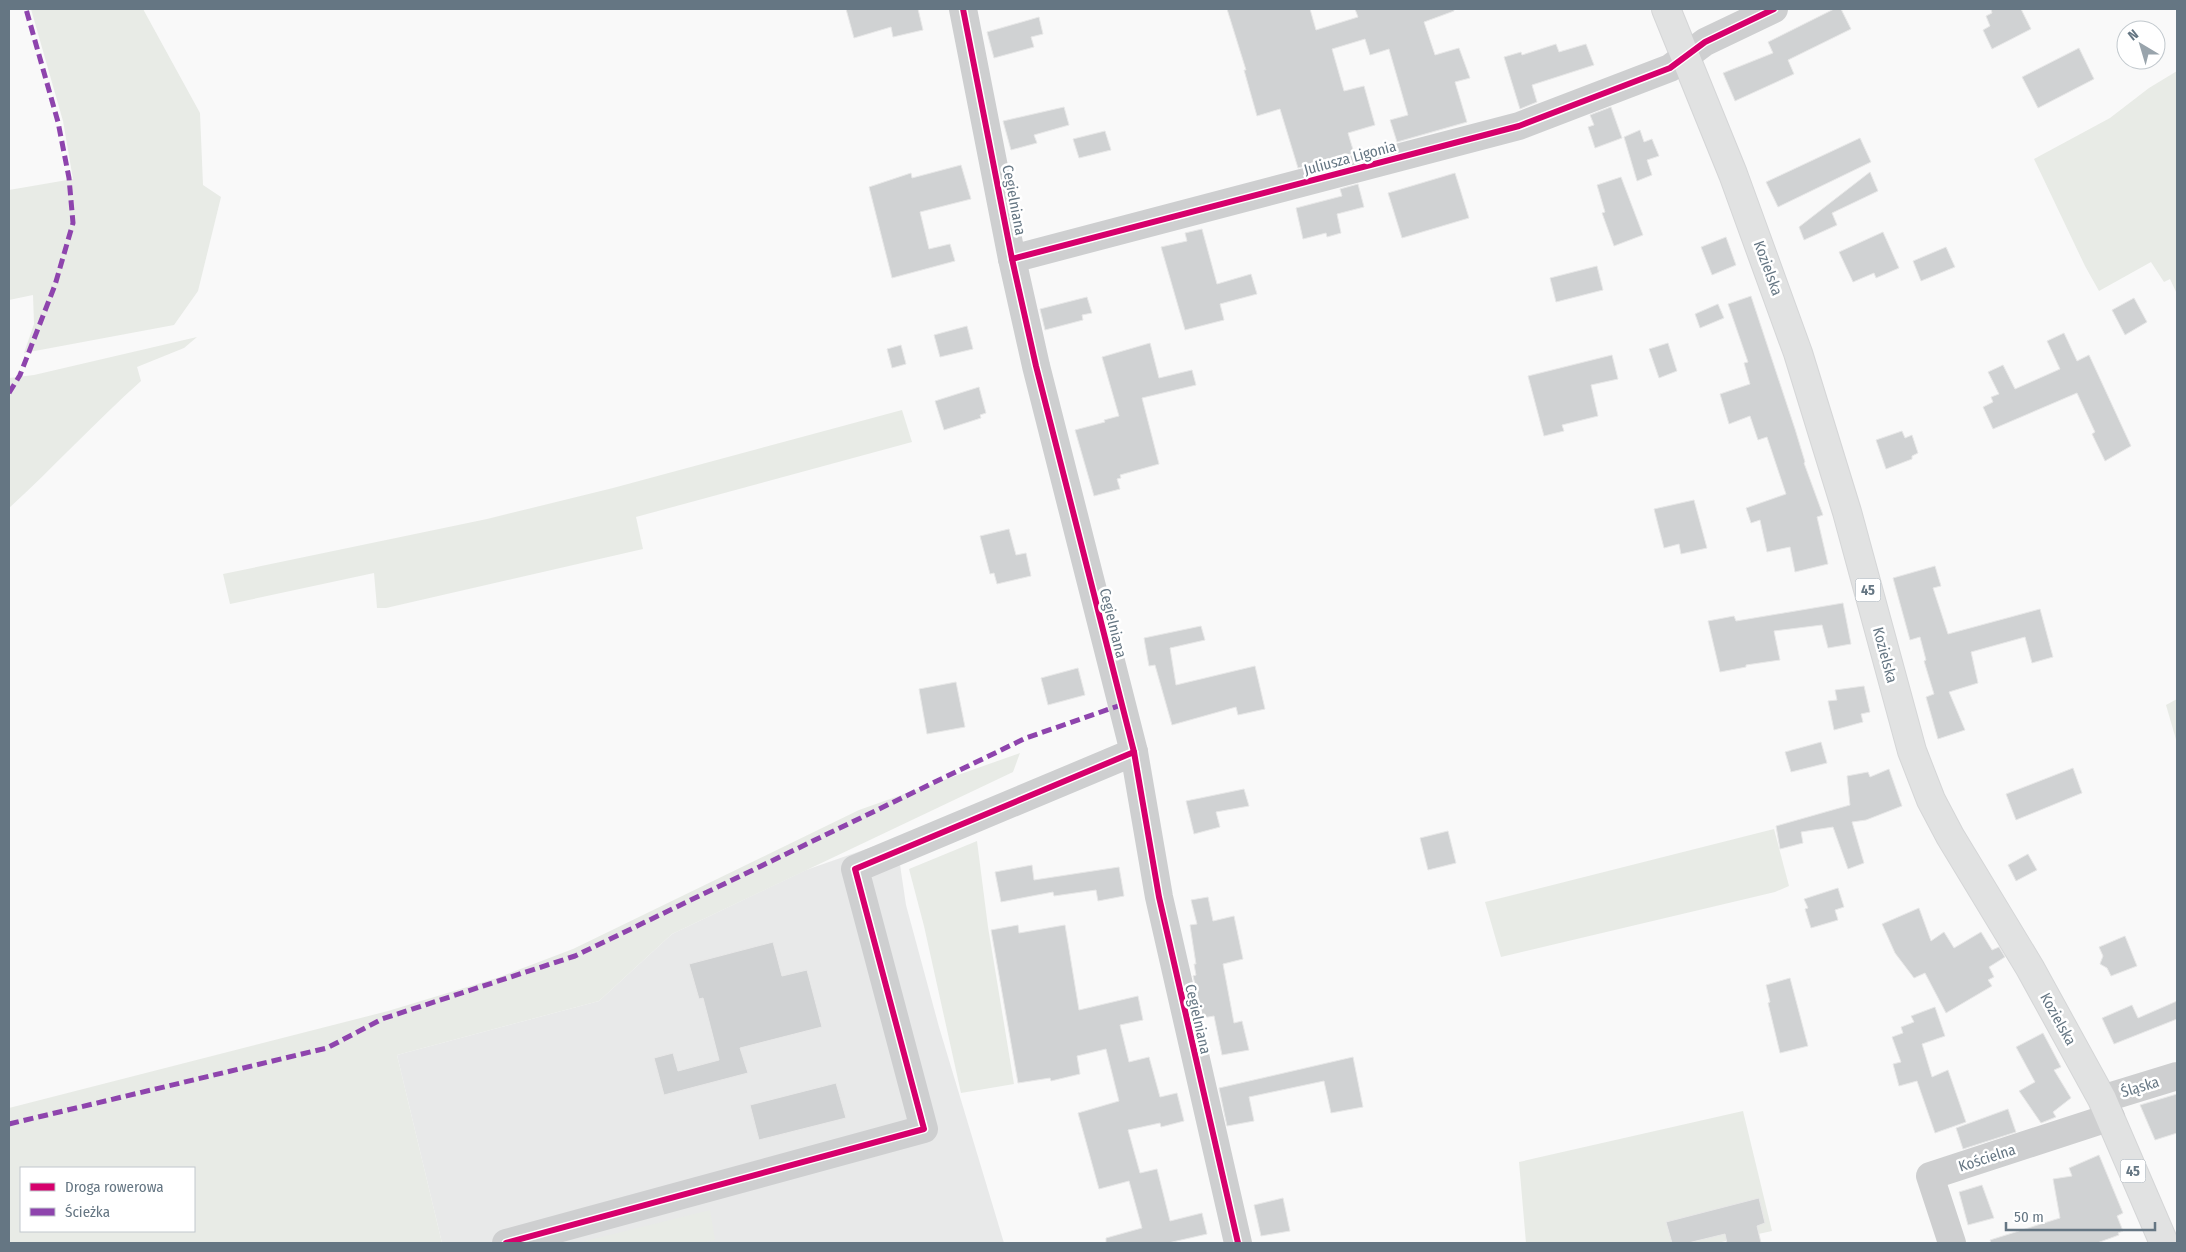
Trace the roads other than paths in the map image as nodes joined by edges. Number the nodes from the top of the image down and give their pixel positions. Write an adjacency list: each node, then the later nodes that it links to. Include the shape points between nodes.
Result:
1 (963, 9): 5 (street, Cegielniana)
2 (1666, 9): 4 (main road, Kozielska / 45)
3 (1774, 9): 4 (street, Juliusza Ligonia, via 1705,42)
4 (1686, 57): 5 (street, Juliusza Ligonia, via 1670,68 1519,126); 8 (main road, Kozielska / 45, via 1733,174 1798,353 1847,512 1912,751 1931,800 2030,968)
5 (1012, 259): 6 (street, Cegielniana)
6 (1134, 752): 9 (street, via 855,869 924,1130); 10 (street, Cegielniana, via 1159,896)
7 (2177, 1076): 8 (street, Śląska)
8 (2107, 1108): 11 (street, Kościelna, via 1930,1176); 12 (main road, Kozielska / 45)
9 (506, 1243)
10 (1238, 1243)
11 (1952, 1243)
12 (2164, 1243)

